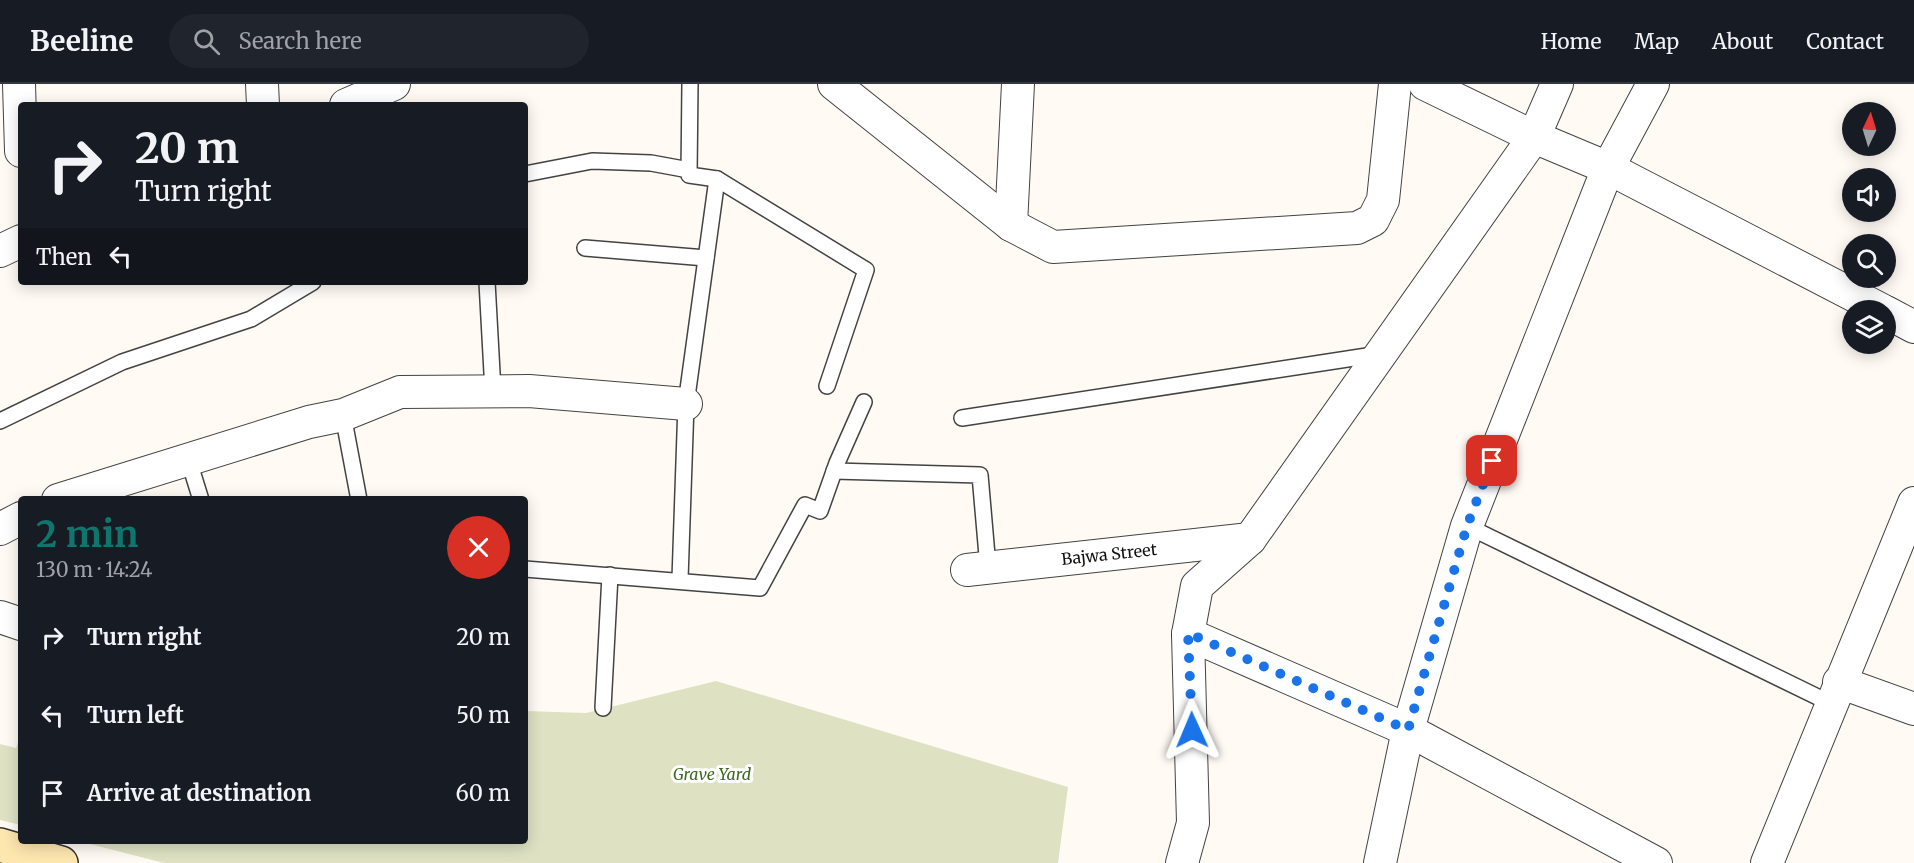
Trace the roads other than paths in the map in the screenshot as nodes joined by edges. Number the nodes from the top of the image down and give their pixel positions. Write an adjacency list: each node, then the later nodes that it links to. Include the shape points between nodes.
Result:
1 (19, 84): 13 (street)
2 (262, 84): 11 (street)
3 (394, 84): 12 (street)
4 (690, 84): 16 (lane)
5 (834, 84): 19 (street)
6 (1018, 84): 19 (street)
7 (1395, 84): 19 (street, via 1383,200 1373,220 1358,228 1053,248)
8 (1425, 84): 14 (street)
9 (1557, 84): 14 (street)
10 (1653, 84): 15 (street)
11 (263, 102)
12 (353, 102)
13 (14, 130)
14 (1534, 137): 15 (street); 29 (street)
15 (1608, 168): 26 (street); 44 (street)
16 (689, 170): 17 (lane, via 651,163 592,160); 18 (lane, via 689,175)
17 (528, 173)
18 (717, 179): 23 (lane); 30 (lane, via 866,270)
19 (1011, 225)
20 (18, 242): 22 (street)
21 (585, 248): 23 (lane)
22 (0, 251)
23 (706, 258): 33 (lane)
24 (308, 285): 36 (lane, via 251,319 122,362)
25 (487, 285): 31 (lane)
26 (1863, 300)
27 (1896, 317): 28 (street)
28 (1914, 327)
29 (1381, 354): 35 (lane); 46 (street)
30 (828, 386)
31 (494, 391): 33 (street); 34 (street, via 400,392)
32 (864, 402): 38 (lane)
33 (686, 404): 50 (lane)
34 (343, 416): 37 (street, via 309,422); 41 (lane)
35 (962, 418)
36 (0, 422)
37 (188, 458): 39 (street); 40 (lane)
38 (834, 471): 48 (lane, via 980,475); 50 (lane, via 820,511 805,506 760,588)
39 (70, 496)
40 (200, 496)
41 (358, 496)
42 (1914, 503): 54 (street)
43 (18, 520): 45 (street)
44 (1467, 526): 54 (lane); 57 (street)
45 (0, 529)
46 (1250, 539): 48 (street, Bajwa Street); 53 (street, via 1197,586)
47 (528, 569): 49 (lane)
48 (978, 569)
49 (610, 574): 50 (lane); 55 (lane)
50 (680, 579)
51 (0, 617): 52 (street)
52 (18, 623)
53 (1188, 633): 57 (street); 61 (street, via 1193,823)
54 (1836, 693): 56 (street); 64 (street)
55 (603, 708)
56 (1914, 709)
57 (1408, 730): 59 (street); 62 (street)
58 (0, 845): 60 (street)
59 (1621, 856): 63 (street)
60 (43, 861)
61 (1182, 863)
62 (1380, 863)
63 (1656, 863)
64 (1767, 863)

